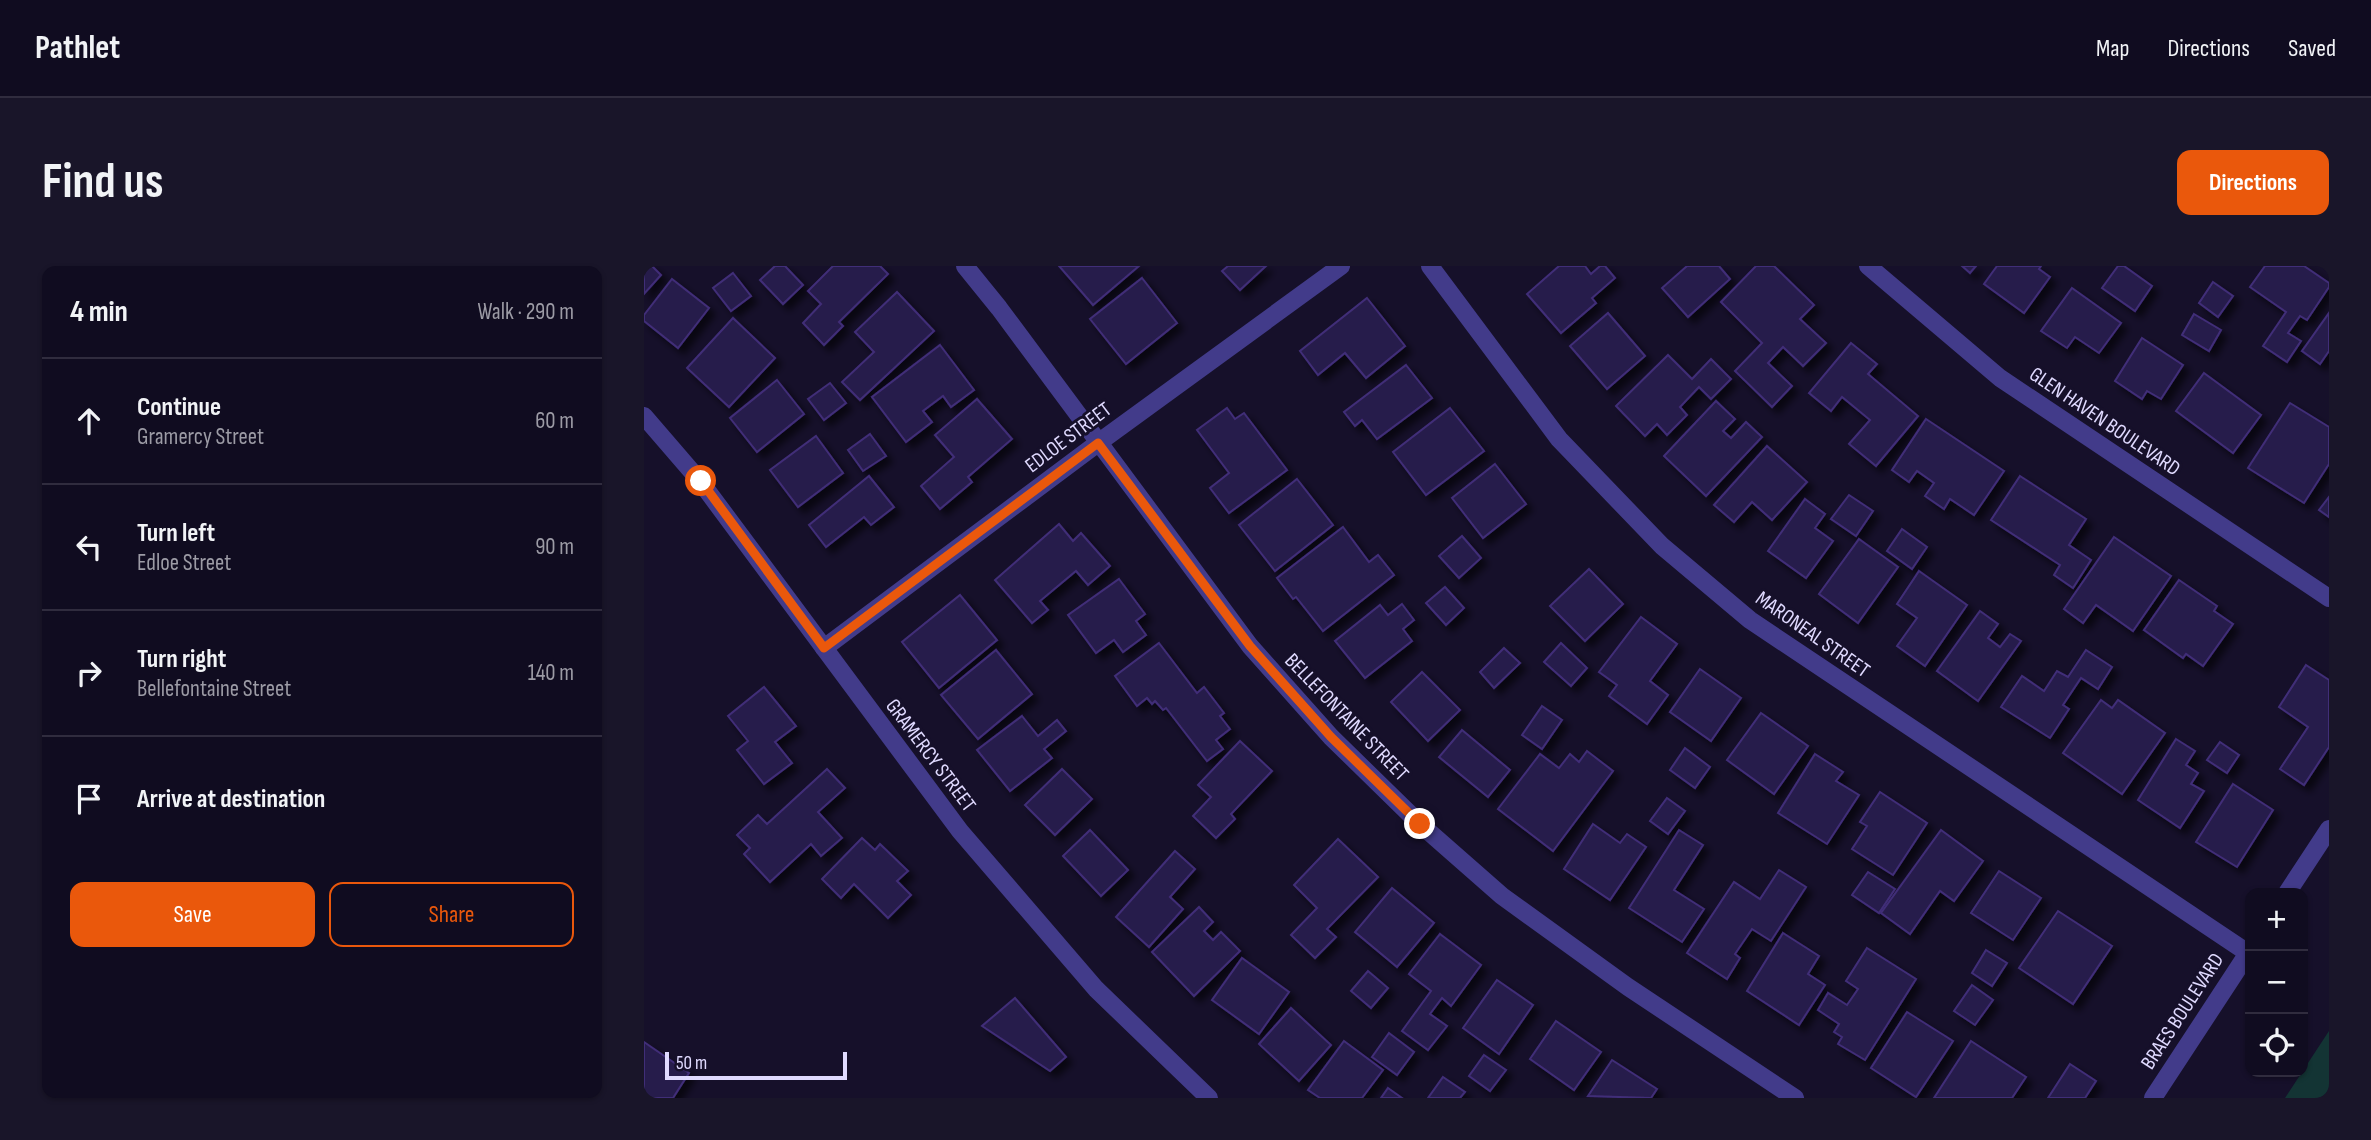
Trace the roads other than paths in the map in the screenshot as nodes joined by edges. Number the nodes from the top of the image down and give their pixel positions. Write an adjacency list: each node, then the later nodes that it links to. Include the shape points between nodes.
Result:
1 (965, 266): 6 (street, BELLEFONTAINE STREET)
2 (1342, 266): 6 (street, EDLOE STREET)
3 (1430, 266): 11 (street, MARONEAL STREET, via 1559,439 1662,546 1750,620)
4 (1868, 266): 7 (street, GLEN HAVEN BOULEVARD, via 2000,378)
5 (644, 416): 8 (street, GRAMERCY STREET, via 701,481)
6 (1098, 443): 8 (street, EDLOE STREET); 14 (street, BELLEFONTAINE STREET, via 1250,646 1331,737 1420,824 1502,896)
7 (2329, 598)
8 (824, 648): 13 (street, GRAMERCY STREET, via 960,831 1096,989)
9 (2329, 829): 10 (street)
10 (2290, 888)
11 (2247, 951)
12 (2245, 958): 15 (street, BRAES BOULEVARD)
13 (1209, 1098)
14 (1795, 1098)
15 (2152, 1098)

